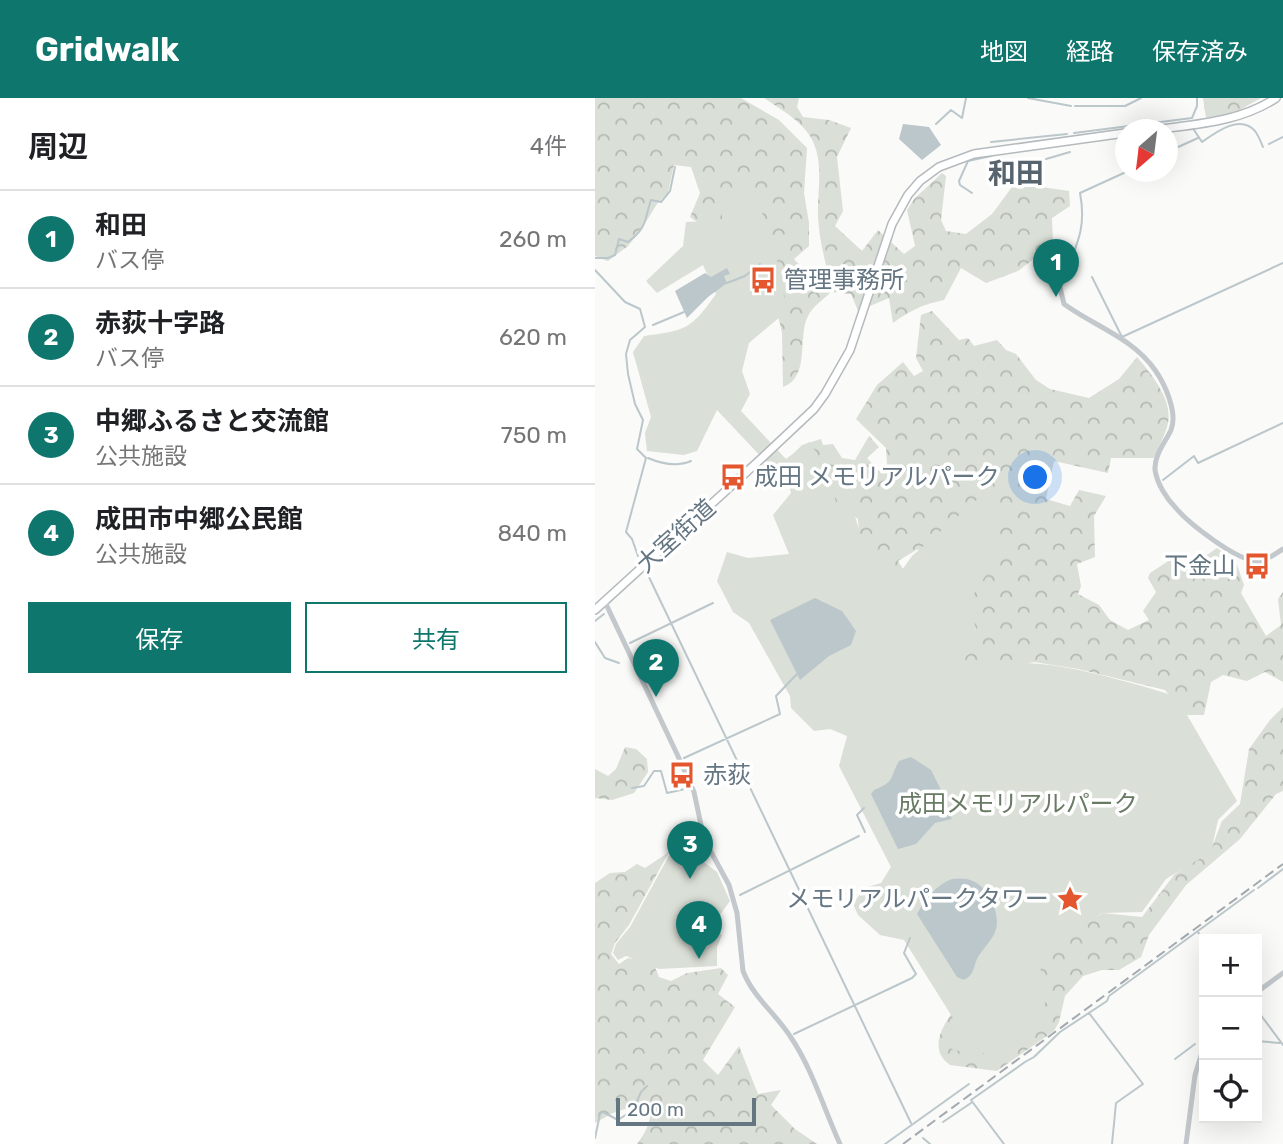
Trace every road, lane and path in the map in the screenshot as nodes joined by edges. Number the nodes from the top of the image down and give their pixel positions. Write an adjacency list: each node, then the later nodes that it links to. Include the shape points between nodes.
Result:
1 (1276, 98): 2 (main road, via 1233,118)
2 (1178, 126)
3 (1115, 134): 6 (main road, 大室街道, via 974,154 939,167 921,181 892,224 850,350 814,409)
4 (1058, 279): 5 (street, via 1064,304 1119,337 1156,370 1173,424 1155,470 1176,509 1245,559 1260,561)
5 (1283, 549)
6 (605, 601): 7 (main road, 大室街道); 11 (street, via 681,763 704,839 729,885 746,979 796,1045)
7 (595, 610)
8 (1283, 972): 9 (street)
9 (1262, 988)
10 (1200, 1060): 12 (street)
11 (840, 1144)
12 (1186, 1144)

